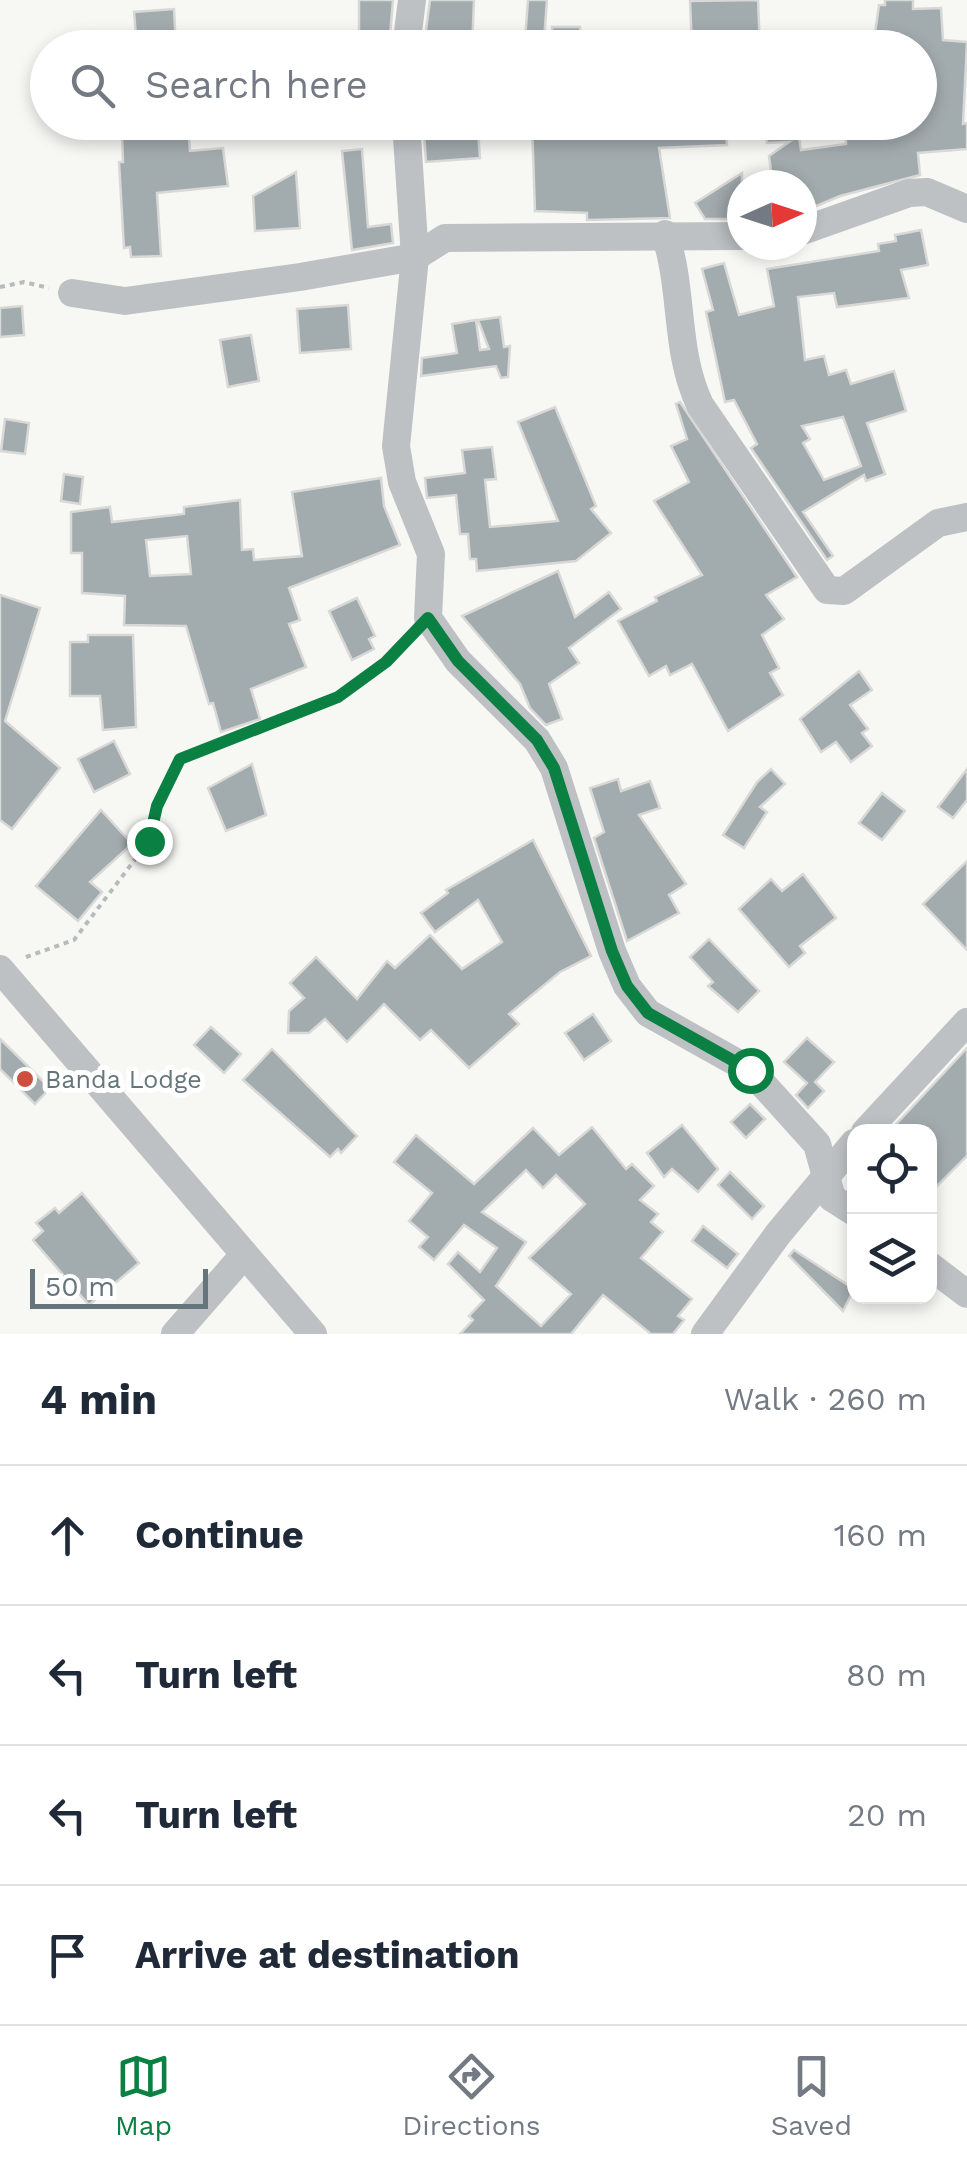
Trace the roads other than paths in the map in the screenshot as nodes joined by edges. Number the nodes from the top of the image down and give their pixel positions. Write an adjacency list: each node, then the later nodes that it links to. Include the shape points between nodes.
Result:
1 (412, 0): 2 (street)
2 (408, 30)
3 (407, 140): 8 (street)
4 (967, 209): 5 (street, via 927,192 909,193)
5 (817, 226)
6 (666, 234): 7 (street); 8 (street, via 445,238); 10 (street, via 678,278 687,378 827,590 844,591 938,523)
7 (727, 236)
8 (414, 257): 9 (street, via 125,301); 15 (street, via 396,446 402,482 431,554 428,618 554,768 627,986 648,1013 750,1070 817,1144)
9 (72, 293)
10 (967, 517)
11 (3, 972): 17 (street)
12 (967, 1022): 13 (street)
13 (872, 1124)
14 (847, 1152): 15 (street)
15 (825, 1178): 16 (street, via 832,1198); 22 (street)
16 (847, 1208)
17 (244, 1256): 20 (street); 21 (street)
18 (937, 1271): 19 (street)
19 (967, 1294)
20 (176, 1334)
21 (312, 1334)
22 (705, 1334)

